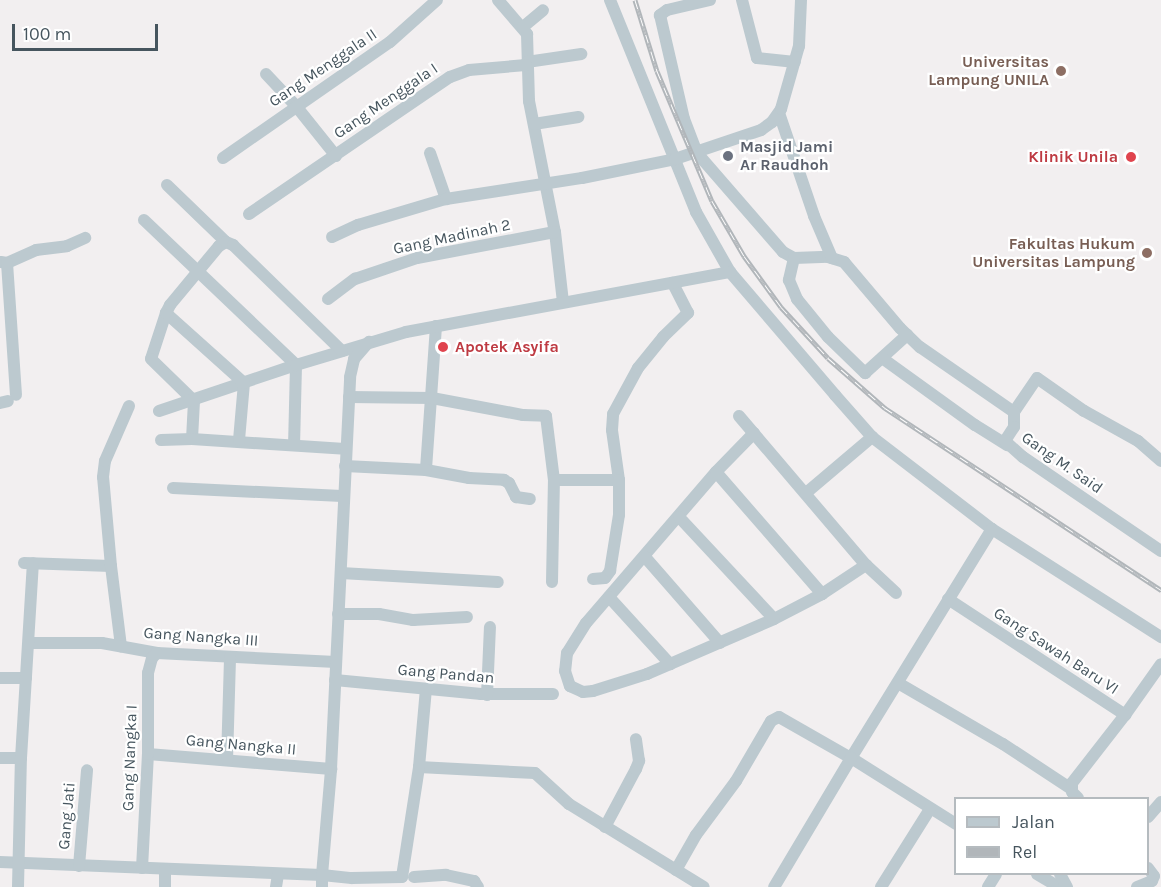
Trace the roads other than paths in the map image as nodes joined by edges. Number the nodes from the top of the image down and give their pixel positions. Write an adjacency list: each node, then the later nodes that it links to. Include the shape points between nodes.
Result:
1 (437, 0): 13 (street, Gang Menggala II, via 390,42)
2 (498, 0): 8 (street)
3 (610, 0): 21 (street)
4 (710, 0): 18 (street, via 660,15 684,119)
5 (742, 0): 10 (street, via 757,58)
6 (801, 0): 10 (street)
7 (543, 10): 8 (street)
8 (523, 27): 11 (street, via 527,34)
9 (581, 54): 11 (street, Gang Menggala I)
10 (795, 62): 14 (street)
11 (527, 64): 16 (street); 19 (street, Gang Menggala I, via 469,70 450,76)
12 (266, 74): 13 (street)
13 (296, 106): 19 (street); 20 (street, Gang Menggala II)
14 (779, 113): 18 (street, via 761,130); 32 (street)
15 (578, 117): 16 (street)
16 (534, 124): 22 (street)
17 (430, 153): 24 (street)
18 (697, 153): 21 (street); 31 (street, via 774,244)
19 (336, 156): 25 (street, Gang Menggala I, via 296,179)
20 (224, 158)
21 (675, 159): 22 (street); 35 (street, via 696,212)
22 (545, 183): 24 (street); 27 (street)
23 (167, 185): 30 (street)
24 (446, 199): 28 (street, via 358,225)
25 (249, 214)
26 (144, 220): 34 (street)
27 (555, 232): 37 (street, Gang Madinah 2, via 417,258 355,279); 38 (street)
28 (332, 237)
29 (85, 238): 33 (street)
30 (226, 242): 34 (street); 43 (street)
31 (794, 258): 32 (street); 44 (street, via 790,286 828,337 866,373)
32 (832, 258): 41 (street, via 844,262)
33 (4, 262): 49 (street)
34 (198, 271): 39 (street); 45 (street)
35 (730, 272): 36 (street); 56 (street)
36 (673, 283): 38 (street); 68 (street, via 688,313 638,368 614,414 612,430)
37 (328, 299)
38 (563, 302): 40 (street)
39 (166, 313): 46 (street); 50 (street, via 151,359)
40 (436, 326): 42 (street); 48 (street)
41 (907, 335): 44 (street); 53 (street)
42 (369, 342): 43 (street); 47 (street, via 354,359)
43 (342, 351): 45 (street)
44 (882, 358): 61 (street)
45 (296, 364): 46 (street); 60 (street)
46 (244, 383): 50 (street); 59 (street)
47 (349, 397): 48 (street); 62 (street)
48 (432, 398): 65 (street); 67 (street, via 546,416)
49 (8, 399)
50 (194, 401): 52 (street); 57 (street)
51 (129, 406): 78 (street, via 105,461 103,477)
52 (159, 411)
53 (1014, 412): 61 (street, Gang M. Said, via 1014,427 1005,441); 63 (street, Gang M. Said, via 1037,378 1084,411 1138,441)
54 (739, 416): 55 (street)
55 (754, 434): 66 (street); 70 (street)
56 (872, 437): 70 (street); 74 (street)
57 (192, 439): 58 (street); 59 (street)
58 (161, 440)
59 (239, 440): 60 (street)
60 (294, 445): 62 (street)
61 (1007, 445): 75 (street, Gang M. Said)
62 (345, 449): 64 (street)
63 (1161, 461)
64 (345, 466): 65 (street); 71 (street)
65 (426, 470): 72 (street, via 504,480 516,497)
66 (716, 472): 73 (street); 84 (street)
67 (554, 480): 68 (street); 82 (street)
68 (619, 480): 80 (street, via 619,514 610,571 605,578)
69 (173, 488): 71 (street)
70 (806, 493): 77 (street)
71 (342, 496): 79 (street)
72 (530, 500)
73 (678, 517): 76 (street); 89 (street)
74 (992, 529): 86 (street); 91 (street)
75 (1161, 551)
76 (645, 557): 85 (street); 93 (street)
77 (866, 565): 83 (street); 84 (street)
78 (111, 566): 92 (street, via 29,563); 94 (street)
79 (341, 573): 81 (street); 87 (street)
80 (593, 579)
81 (498, 582)
82 (552, 582)
83 (896, 593)
84 (822, 594): 89 (street)
85 (609, 597): 98 (street); 98 (street, via 567,653 565,671 570,686 583,692 593,691)
86 (948, 599): 103 (street); 107 (street, Gang Sawah Baru VI)
87 (338, 614): 88 (street, via 379,614 413,620); 97 (street)
88 (467, 617)
89 (774, 619): 93 (street)
90 (490, 627): 106 (street)
91 (1161, 637)
92 (28, 643): 94 (street, Gang Nangka III); 101 (street)
93 (720, 643): 98 (street)
94 (121, 646): 95 (street, Gang Nangka III)
95 (157, 653): 96 (street, Gang Nangka III); 109 (street, Gang Nangka I, via 148,673)
96 (230, 657): 97 (street, Gang Nangka III); 113 (street)
97 (336, 662): 102 (street)
98 (670, 664)
99 (1161, 664): 107 (street, Gang Sawah Baru VI)
100 (0, 678): 101 (street)
101 (27, 678): 111 (street)
102 (335, 680): 104 (street, Gang Pandan); 115 (street)
103 (898, 683): 112 (street); 117 (street)
104 (426, 689): 106 (street, Gang Pandan); 114 (street)
105 (553, 694): 106 (street, Gang Pandan)
106 (487, 695)
107 (1125, 715): 117 (street)
108 (636, 739): 123 (street, via 639,762)
109 (148, 754): 113 (street, Gang Nangka II); 127 (street, Gang Nangka I)
110 (0, 758): 111 (street)
111 (21, 758): 125 (street)
112 (851, 758): 120 (street); 130 (street, via 774,717); 140 (street)
113 (227, 760): 115 (street, Gang Nangka II)
114 (419, 767): 123 (street, via 535,773 569,804); 133 (street)
115 (331, 769): 134 (street)
116 (87, 770): 126 (street, Gang Jati)
117 (1070, 788): 118 (street)
118 (1077, 797)
119 (1161, 802): 121 (street)
120 (930, 809): 122 (street); 141 (street)
121 (1149, 816)
122 (954, 823)
123 (605, 826): 130 (street)
124 (0, 862): 125 (street)
125 (18, 863): 126 (street); 135 (street)
126 (79, 866): 127 (street)
127 (142, 868): 129 (street)
128 (1153, 868): 143 (street, via 1152,881)
129 (165, 869): 131 (street); 136 (street)
130 (676, 870): 139 (street)
131 (278, 874): 134 (street); 137 (street)
132 (1040, 875): 142 (street)
133 (410, 880): 134 (street); 138 (street, via 446,875 474,881)
134 (322, 881)
135 (18, 887)
136 (165, 887)
137 (276, 887)
138 (478, 887)
139 (704, 887)
140 (774, 887)
141 (881, 887)
142 (1059, 887)
143 (1137, 887)

